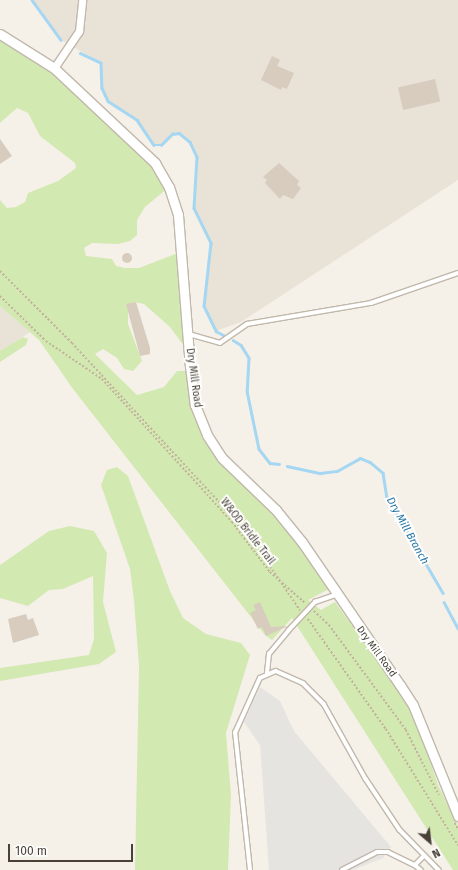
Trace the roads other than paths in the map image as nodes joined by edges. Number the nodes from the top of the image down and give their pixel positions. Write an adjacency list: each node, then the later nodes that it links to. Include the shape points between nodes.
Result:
1 (82, 0): 3 (street, via 77,36)
2 (0, 34): 3 (street, Dry Mill Road)
3 (54, 68): 5 (street, Dry Mill Road, via 129,135 155,162 170,187 183,254)
4 (458, 273): 5 (lane, via 371,303 247,324 220,343)
5 (188, 334): 6 (street, Dry Mill Road, via 195,405 207,435 222,458 276,510)
6 (336, 595): 7 (lane, via 309,608 269,654); 8 (street, Dry Mill Road, via 413,705)
7 (267, 673): 9 (lane, via 284,672 313,690 340,726 382,805); 11 (lane, via 260,678 235,733)
8 (454, 816)
9 (424, 856): 10 (lane); 14 (lane)
10 (415, 865): 12 (lane, via 388,852 377,852); 13 (lane)
11 (250, 870)
12 (342, 870)
13 (421, 870)
14 (439, 870)

